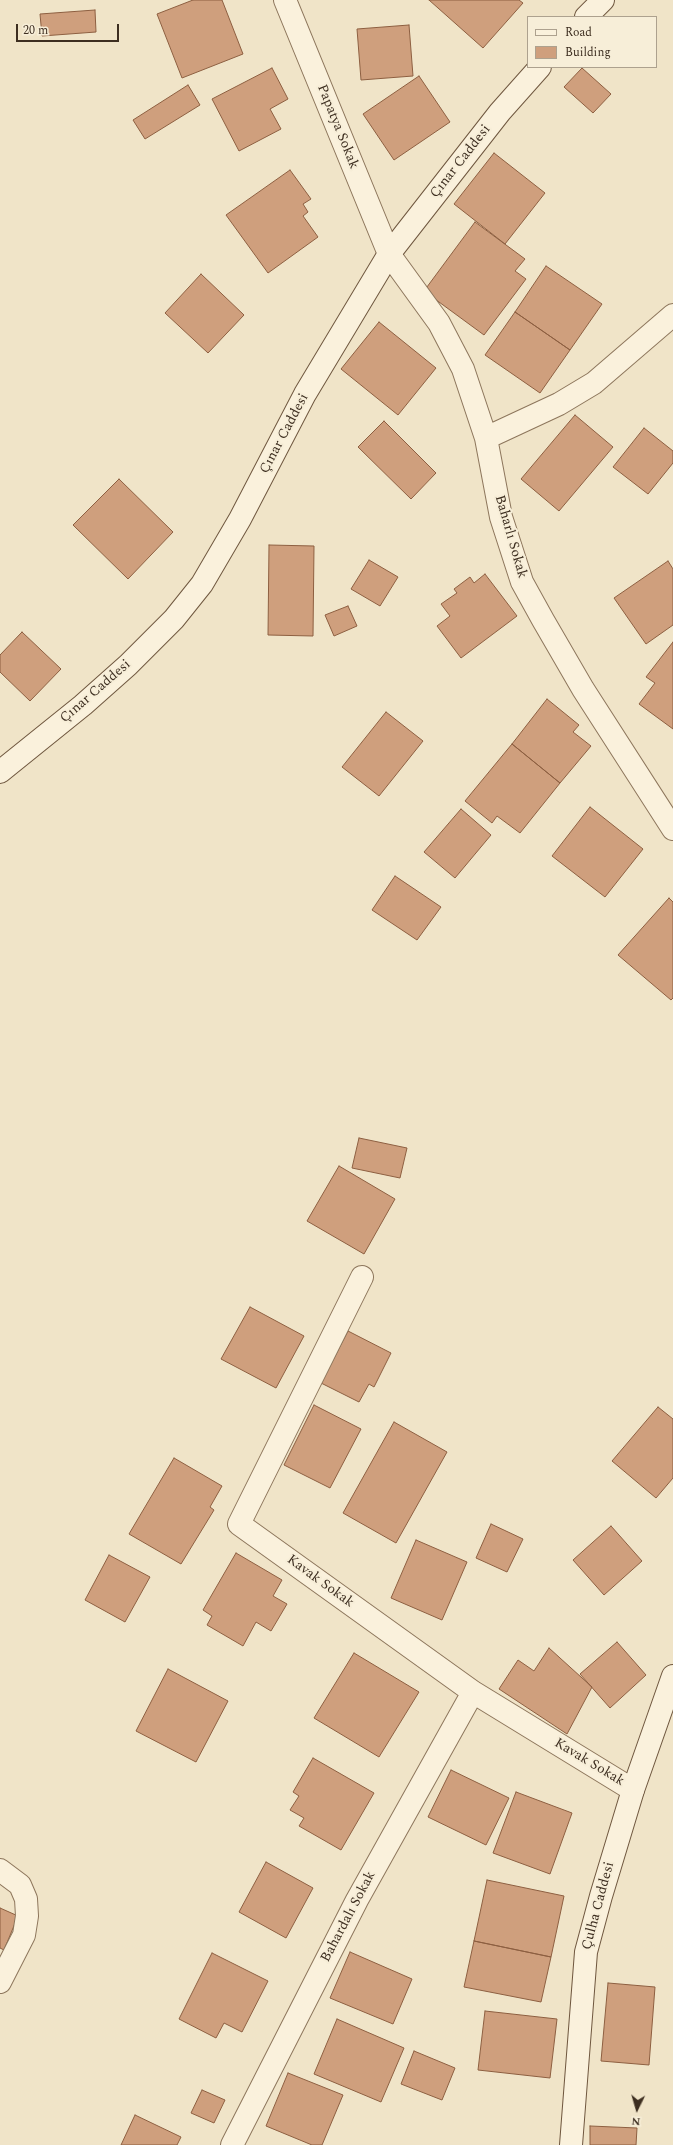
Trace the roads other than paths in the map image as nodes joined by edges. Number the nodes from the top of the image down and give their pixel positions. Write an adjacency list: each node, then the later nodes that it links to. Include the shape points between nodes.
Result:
1 (285, 0): 5 (street, Papatya Sokak)
2 (603, 0): 3 (street)
3 (587, 16)
4 (539, 68): 5 (street, Çınar Caddesi, via 500,112)
5 (389, 254): 7 (street, Baharlı Sokak, via 449,339 463,369); 8 (street, Çınar Caddesi, via 305,394 240,519 202,584 174,620 128,665 83,706)
6 (673, 315): 7 (street, via 594,383 559,404)
7 (486, 438): 9 (street, Baharlı Sokak, via 501,517 522,582 583,688)
8 (0, 772)
9 (673, 829)
10 (362, 1277): 12 (street, Kavak Sokak, via 239,1524)
11 (673, 1676): 13 (street, Çulha Caddesi)
12 (473, 1692): 13 (street, Kavak Sokak); 16 (street, Bahardalı Sokak, via 357,1900)
13 (633, 1790): 17 (street, Çulha Caddesi, via 586,1952)
14 (0, 1870): 15 (street, via 20,1885 26,1899 28,1916 24,1935)
15 (0, 1982)
16 (232, 2145)
17 (571, 2145)

